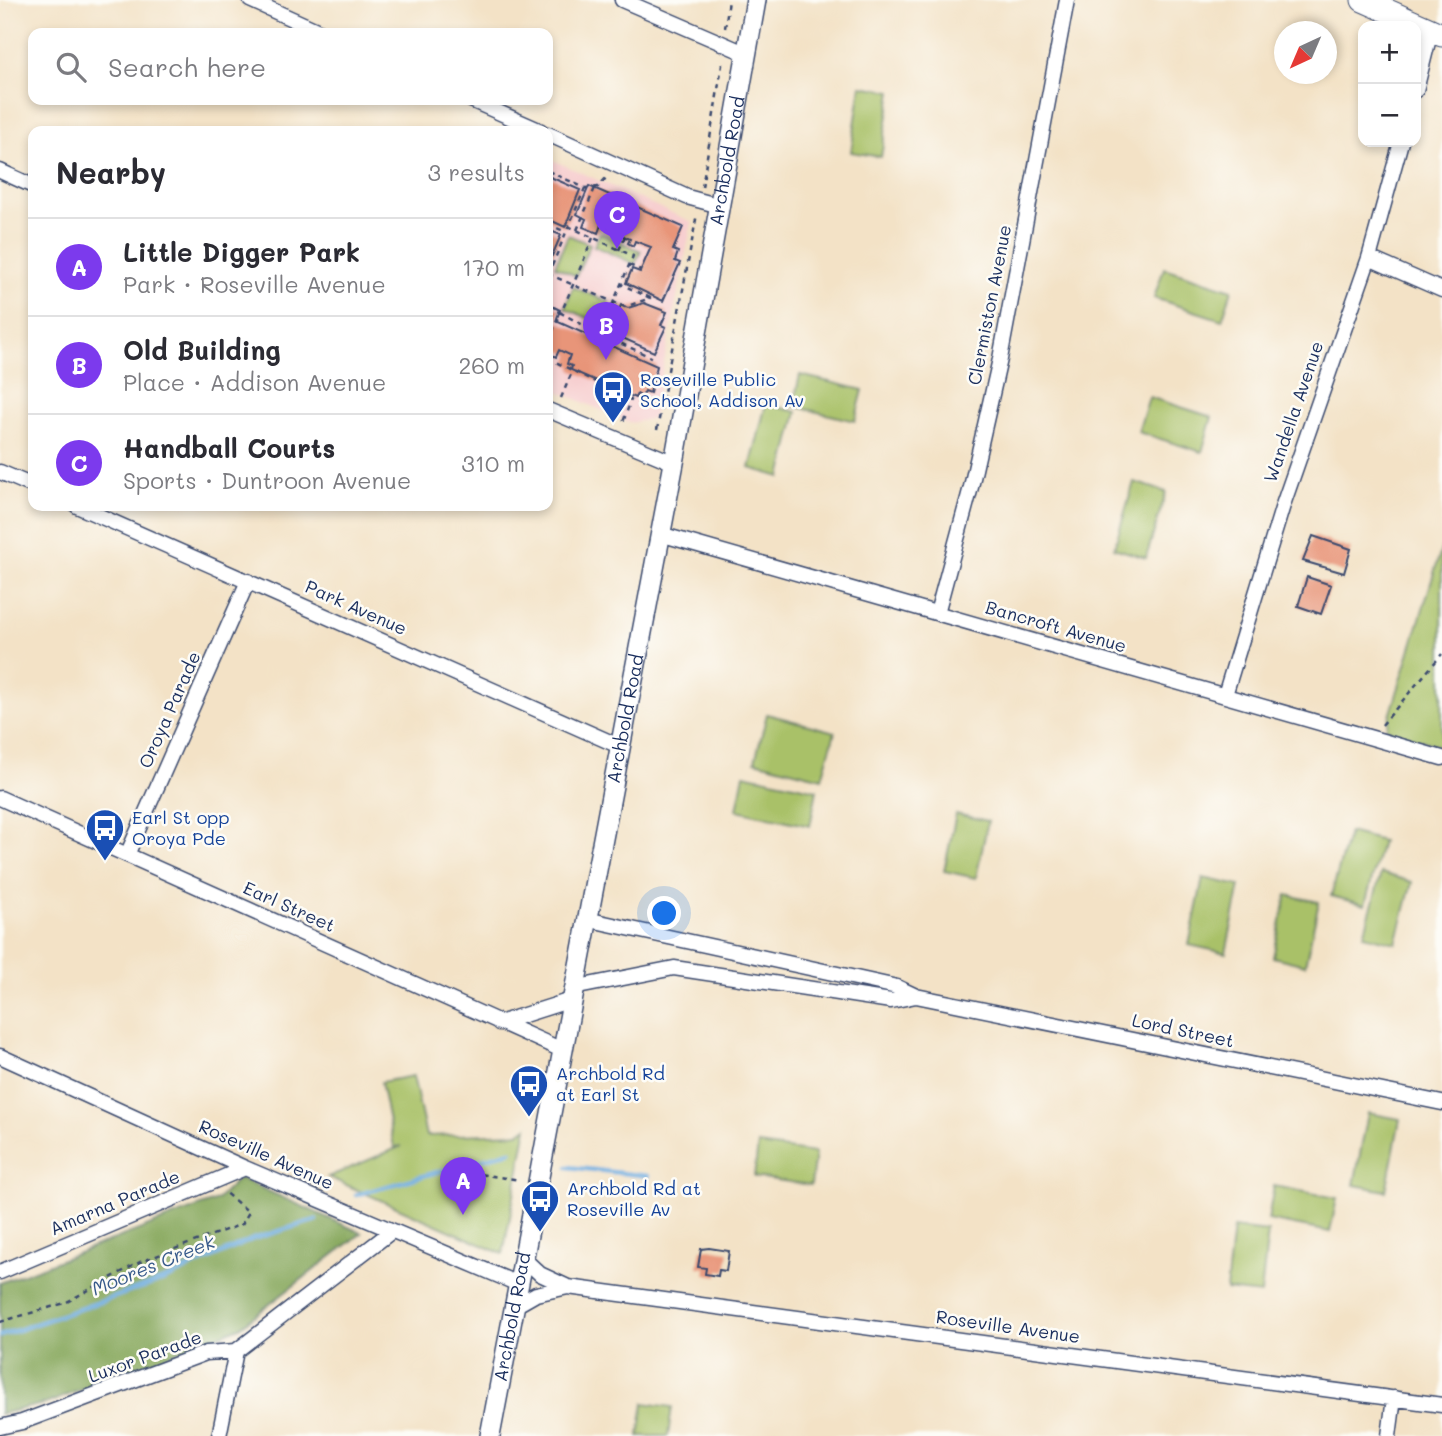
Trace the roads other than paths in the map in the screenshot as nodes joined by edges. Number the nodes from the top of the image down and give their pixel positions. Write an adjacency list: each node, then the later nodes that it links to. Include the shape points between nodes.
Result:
1 (250, 0): 6 (street)
2 (622, 0): 8 (street)
3 (756, 0): 8 (main road, Archbold Road)
4 (1067, 0): 26 (street, Clermiston Avenue, via 1000,359)
5 (1363, 0): 7 (highway)
6 (312, 28)
7 (1436, 32): 9 (street)
8 (747, 54): 16 (main road, Archbold Road)
9 (1418, 84)
10 (482, 105): 11 (street)
11 (530, 126)
12 (553, 136): 16 (street, via 687,197)
13 (1400, 147): 17 (street, Wandella Avenue)
14 (0, 171): 15 (street)
15 (28, 184)
16 (720, 206): 20 (main road, Archbold Road)
17 (1369, 258): 18 (street); 27 (street, Wandella Avenue, via 1284,502)
18 (1442, 290)
19 (553, 412): 20 (street)
20 (674, 463): 24 (main road, Archbold Road)
21 (0, 472): 22 (street)
22 (28, 484)
23 (88, 511): 25 (street, Park Avenue)
24 (660, 534): 26 (street, Bancroft Avenue); 28 (main road, Archbold Road)
25 (248, 581): 28 (street, Park Avenue); 31 (street, Oroya Parade)
26 (937, 613): 27 (street, Bancroft Avenue)
27 (1225, 695): 29 (street, Bancroft Avenue)
28 (619, 746): 32 (main road, Archbold Road)
29 (1442, 758)
30 (0, 798): 31 (street, Earl Street)
31 (127, 855): 35 (street, Earl Street)
32 (586, 919): 33 (main road, Archbold Road); 34 (street, Lord Street, via 897,987)
33 (572, 994): 34 (street, Lord Street, via 674,968 891,1001); 35 (street, Lord Street); 36 (main road, Archbold Road)
34 (916, 996): 38 (street, Lord Street)
35 (499, 1023): 36 (street, Earl Street)
36 (562, 1050): 41 (main road, Archbold Road)
37 (0, 1056): 39 (street, Roseville Avenue)
38 (1442, 1102)
39 (245, 1168): 40 (street, Roseville Avenue); 42 (street, Amarna Parade)
40 (392, 1231): 43 (street, Roseville Avenue); 46 (street)
41 (523, 1258): 43 (main road, Archbold Road); 44 (street, Roseville Avenue, via 540,1274)
42 (0, 1272)
43 (518, 1284): 45 (main road, Archbold Road)
44 (568, 1287): 45 (street, Roseville Avenue, via 536,1294); 47 (street, Roseville Avenue)
45 (515, 1306): 51 (main road, Archbold Road)
46 (236, 1351): 49 (street, Luxor Parade, via 206,1353); 50 (street)
47 (1394, 1398): 48 (street, Roseville Avenue); 52 (street)
48 (1442, 1405)
49 (0, 1427)
50 (219, 1436)
51 (489, 1436)
52 (1389, 1436)

